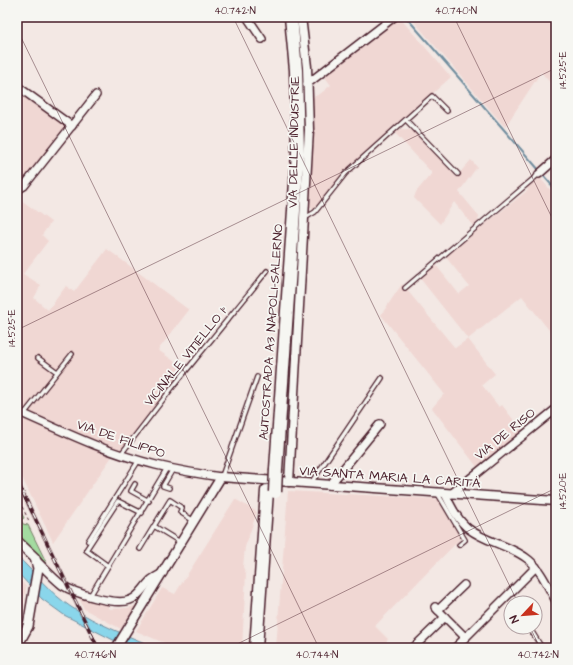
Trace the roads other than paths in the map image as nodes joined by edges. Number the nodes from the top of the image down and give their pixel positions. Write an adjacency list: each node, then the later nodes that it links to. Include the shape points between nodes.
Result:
1 (247, 17): 6 (street)
2 (283, 17): 31 (highway, AUTOSTRADA A3 NAPOLI-SALERNO, via 288,72 289,152)
3 (291, 17): 31 (highway, AUTOSTRADA A3 NAPOLI-SALERNO, via 296,70 298,153)
4 (301, 17): 7 (street, VIA DELLE INDUSTRIE)
5 (394, 17): 7 (street)
6 (262, 39)
7 (307, 84): 17 (street, VIA DELLE INDUSTRIE, via 309,130)
8 (17, 86): 12 (street)
9 (96, 95): 12 (street)
10 (446, 111): 11 (lane, via 432,96)
11 (406, 120): 15 (lane); 17 (lane, via 346,174 315,212)
12 (72, 126): 16 (street, via 24,186)
13 (556, 160): 14 (street)
14 (541, 172): 19 (lane)
15 (458, 174)
16 (17, 190)
17 (305, 218): 33 (street, VIA DELLE INDUSTRIE)
18 (268, 271): 28 (lane, VICINALE VITIELLO 1°)
19 (405, 288)
20 (72, 354): 22 (lane)
21 (38, 358): 22 (lane)
22 (57, 372): 25 (lane)
23 (256, 377): 32 (lane)
24 (382, 378): 35 (lane)
25 (20, 412): 28 (street, VIA DE FILIPPO)
26 (555, 412): 39 (street, VIA DE RISO)
27 (380, 424): 36 (street)
28 (121, 454): 29 (street, VIA DE FILIPPO)
29 (139, 460): 30 (street, VIA DE FILIPPO); 46 (lane)
30 (170, 468): 32 (street, VIA DE FILIPPO); 37 (lane, via 163,486); 40 (lane)
31 (272, 469): 38 (highway, AUTOSTRADA A3 NAPOLI-SALERNO, bridge)
32 (221, 477): 33 (street, VIA SANTA MARIA LA CARITÀ); 43 (street)
33 (289, 482): 35 (street, VIA SANTA MARIA LA CARITÀ)
34 (135, 484): 40 (lane, via 131,491)
35 (310, 484): 36 (street, VIA SANTA MARIA LA CARITÀ)
36 (330, 485): 39 (street, VIA SANTA MARIA LA CARITÀ)
37 (169, 488)
38 (271, 492): 63 (highway, AUTOSTRADA A3 NAPOLI-SALERNO); 64 (highway, AUTOSTRADA A3 NAPOLI-SALERNO)
39 (445, 494): 41 (street, VIA SANTA MARIA LA CARITÀ); 48 (lane, via 465,540); 52 (street, via 469,530 509,548)
40 (149, 501): 42 (lane)
41 (556, 501)
42 (142, 513): 51 (lane); 51 (lane, via 118,501 86,550)
43 (194, 521): 44 (lane, via 180,512 182,508 170,500); 47 (street)
44 (154, 526): 47 (lane); 49 (lane)
45 (17, 541): 50 (main road)
46 (88, 541)
47 (181, 543): 54 (street)
48 (459, 545)
49 (140, 549)
50 (36, 565): 53 (street); 53 (street); 61 (main road, via 34,598 28,626)
51 (108, 566): 56 (lane)
52 (536, 567): 57 (street); 60 (street)
53 (47, 571): 56 (street, via 63,586)
54 (163, 573): 56 (street, via 150,580 139,594 130,600 118,602); 62 (street)
55 (464, 585): 58 (street, via 437,609)
56 (90, 596)
57 (556, 601)
58 (445, 617): 60 (street); 65 (street)
59 (534, 635): 67 (lane)
60 (466, 638): 66 (street)
61 (17, 646)
62 (116, 648)
63 (256, 648)
64 (263, 648)
65 (414, 648)
66 (455, 648)
67 (542, 648)

